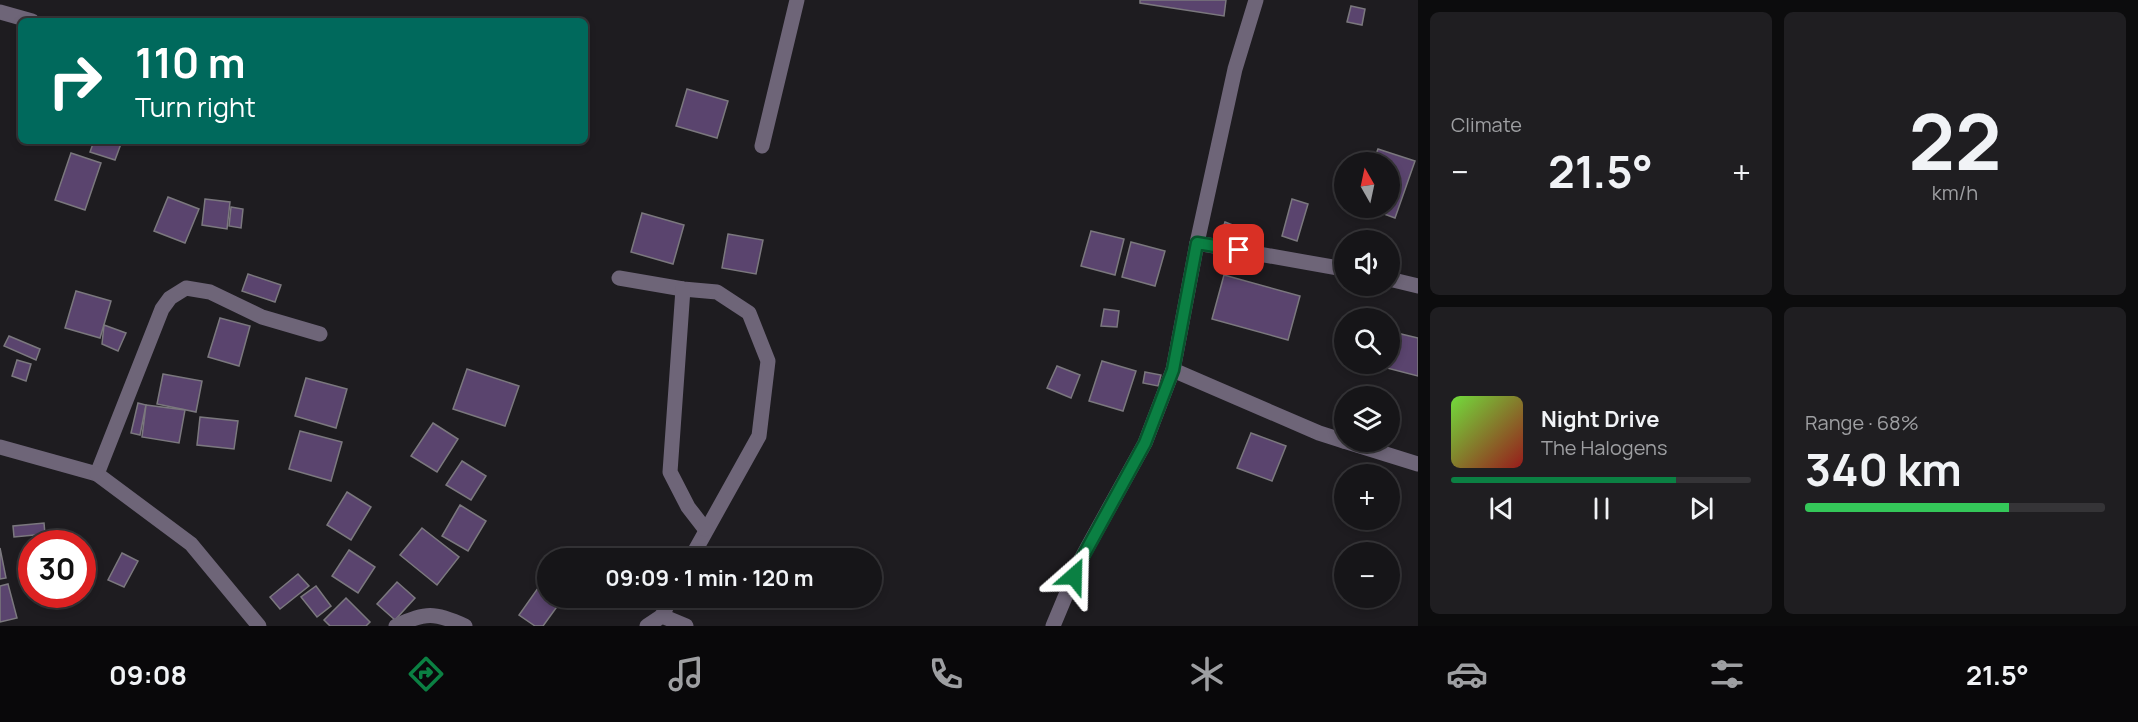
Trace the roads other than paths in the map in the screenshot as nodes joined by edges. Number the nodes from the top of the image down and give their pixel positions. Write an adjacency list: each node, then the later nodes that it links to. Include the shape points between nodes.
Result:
1 (797, 0): 5 (street)
2 (1256, 0): 6 (street, via 1234,69)
3 (0, 12): 4 (street)
4 (21, 18)
5 (762, 146)
6 (1197, 243): 7 (street); 13 (street)
7 (1334, 267)
8 (619, 278): 11 (street)
9 (1400, 282): 10 (street)
10 (1418, 286)
11 (683, 289): 19 (street, via 670,472); 19 (street, via 717,292 749,313 768,362 759,436)
12 (320, 334): 18 (street, via 262,317 210,292 186,288 170,298 162,309)
13 (1173, 370): 14 (street); 28 (street, via 1145,443 1081,560)
14 (1334, 438)
15 (0, 447): 18 (street)
16 (1379, 452): 17 (street)
17 (1418, 464)
18 (97, 474): 23 (street, via 191,544)
19 (705, 529): 20 (street)
20 (696, 548)
21 (666, 608): 22 (street)
22 (662, 616): 26 (street); 27 (street)
23 (259, 626)
24 (396, 626): 25 (street, via 417,616 438,615)
25 (465, 626)
26 (647, 626)
27 (686, 626)
28 (1053, 626)

